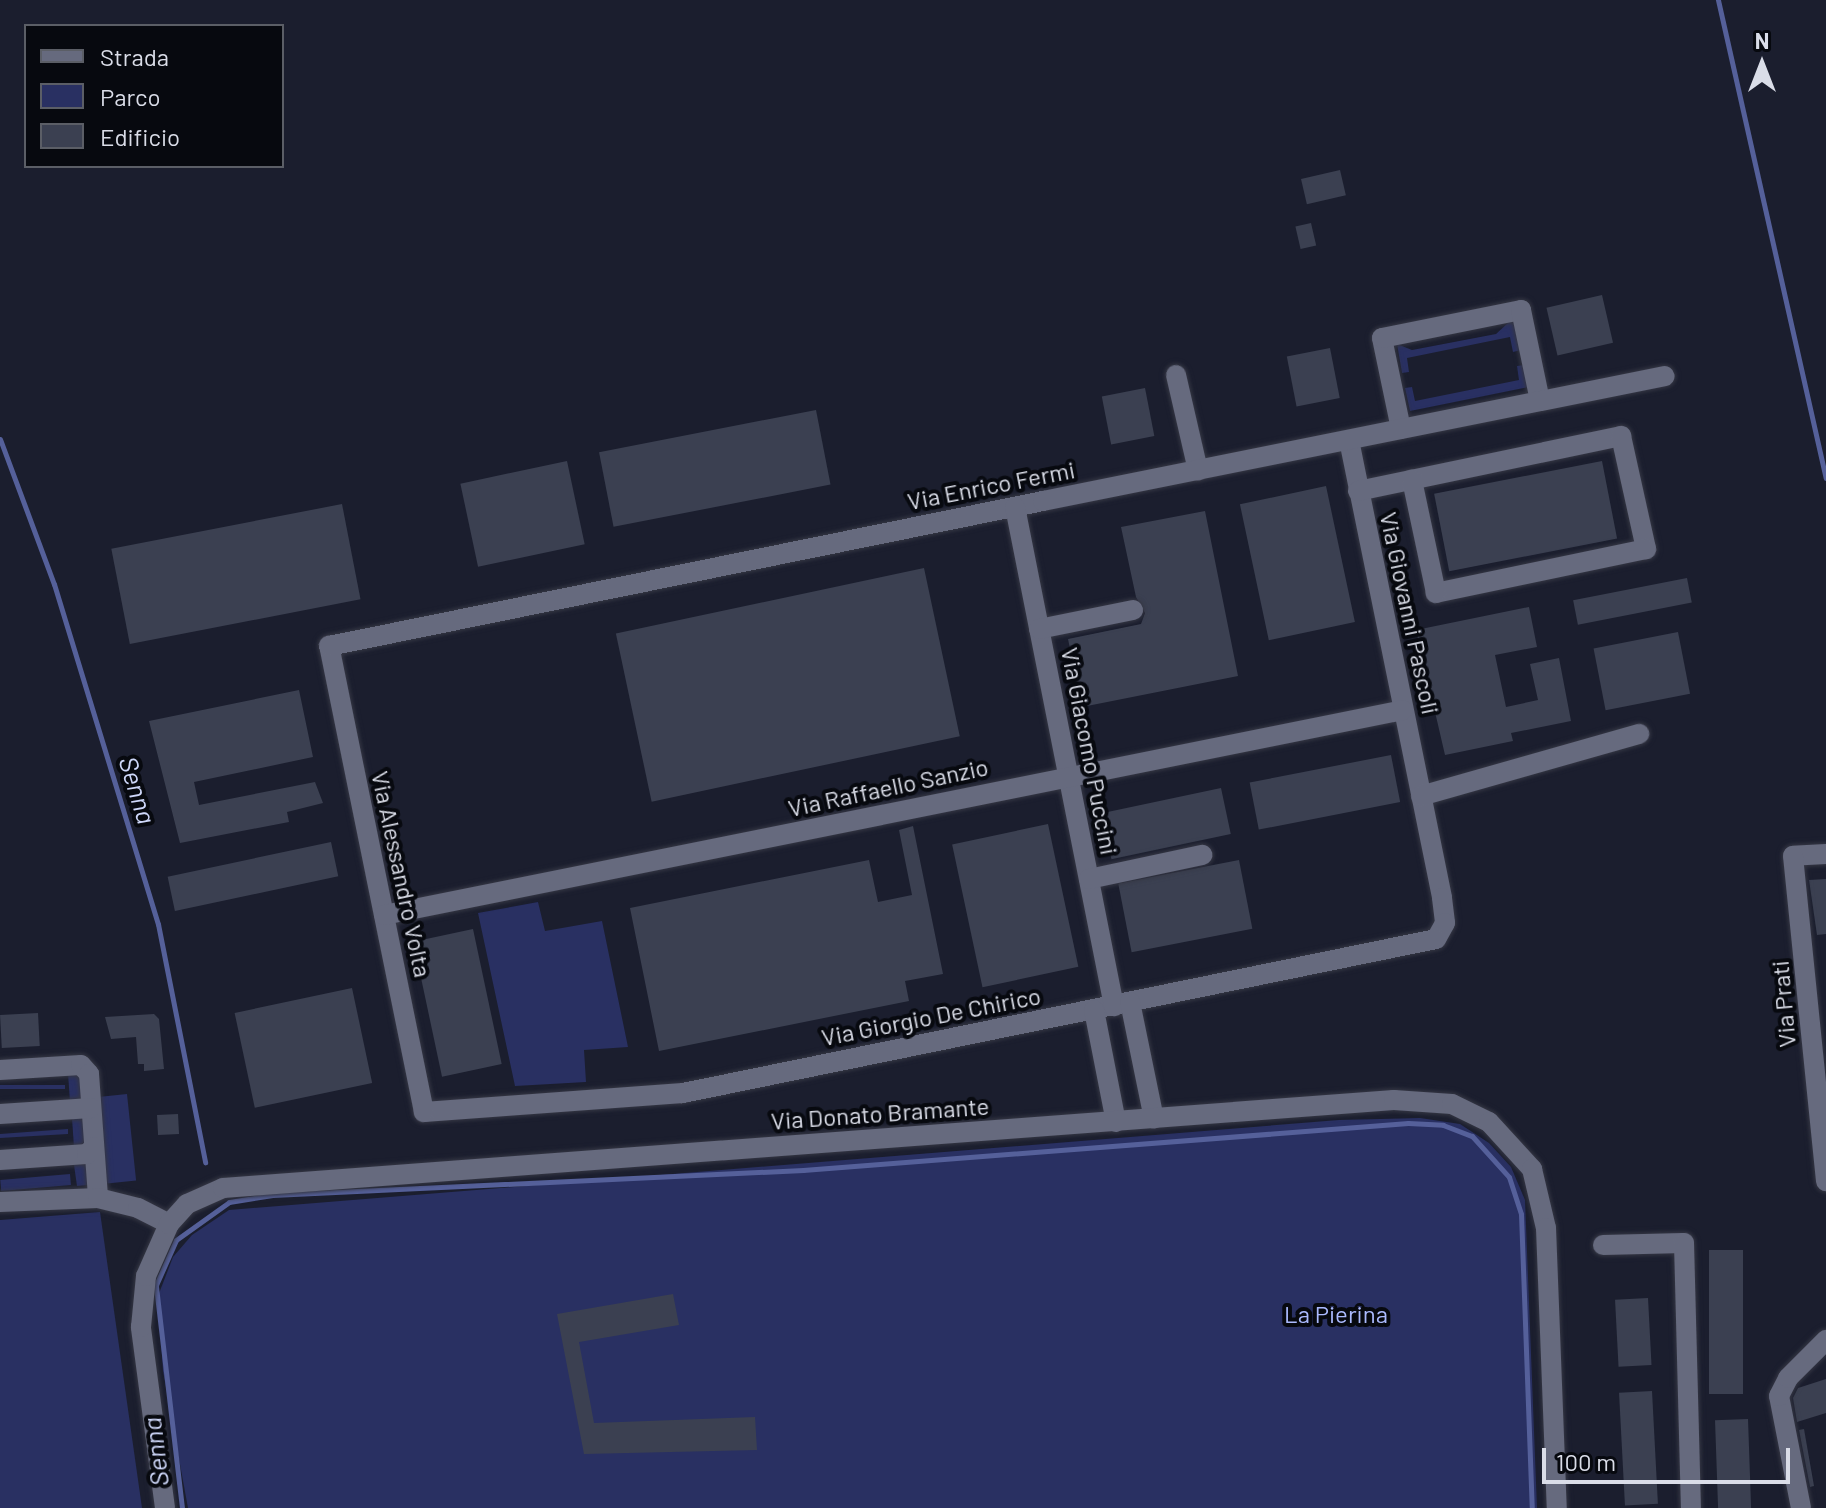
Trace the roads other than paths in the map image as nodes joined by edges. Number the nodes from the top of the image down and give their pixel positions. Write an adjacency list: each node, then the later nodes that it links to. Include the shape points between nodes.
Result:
1 (1176, 375): 6 (street)
2 (1665, 376): 3 (street, Via Enrico Fermi)
3 (1540, 401): 4 (street, Via Enrico Fermi); 4 (street, via 1521,310 1382,338)
4 (1401, 429): 5 (street, Via Enrico Fermi)
5 (1349, 440): 6 (street, Via Enrico Fermi); 8 (street, Via Giovanni Pascoli)
6 (1198, 470): 9 (street, Via Enrico Fermi)
7 (1412, 480): 7 (street, via 1621,436 1646,549 1436,593); 8 (street)
8 (1358, 491): 13 (street, Via Giovanni Pascoli)
9 (1015, 507): 11 (street, Via Giacomo Puccini); 12 (street, Via Enrico Fermi)
10 (1133, 610): 11 (street)
11 (1039, 629): 15 (street, Via Giacomo Puccini)
12 (329, 646): 20 (street, Via Alessandro Volta)
13 (1403, 710): 15 (street, Via Raffaello Sanzio); 16 (street, Via Giovanni Pascoli)
14 (1639, 734): 16 (street)
15 (1068, 777): 19 (street, Via Giacomo Puccini); 20 (street, Via Raffaello Sanzio)
16 (1421, 796): 21 (street, Via Giovanni Pascoli, via 1442,898)
17 (1826, 854): 31 (street, Via Prati, via 1793,856)
18 (1202, 855): 19 (street)
19 (1089, 879): 22 (street, Via Giacomo Puccini)
20 (384, 915): 25 (street, Via Alessandro Volta)
21 (1443, 933): 22 (street, Via Giorgio De Chirico, via 1436,939)
22 (1113, 1006): 25 (street, Via Giorgio De Chirico, via 683,1093); 27 (street, Via Giacomo Puccini); 28 (street, Via Giacomo Puccini)
23 (0, 1070): 24 (street, via 81,1065 89,1074)
24 (91, 1108): 26 (street); 29 (street)
25 (424, 1112)
26 (0, 1114)
27 (1154, 1119): 28 (street, Via Donato Bramante); 38 (street, Via Donato Bramante, via 1394,1100 1452,1104 1489,1122 1532,1169 1540,1193 1550,1291)
28 (1116, 1122): 34 (street, Via Donato Bramante, via 223,1188 187,1204)
29 (94, 1147): 30 (street, via 87,1154); 32 (street)
30 (0, 1160)
31 (1826, 1181)
32 (98, 1198): 33 (street); 34 (street, via 138,1208)
33 (0, 1202)
34 (169, 1224): 37 (street, Via Donato Bramante, via 146,1276 141,1327)
35 (1603, 1245): 39 (street, via 1684,1243)
36 (1826, 1340): 40 (street, via 1788,1378 1779,1396)
37 (165, 1508)
38 (1557, 1508)
39 (1691, 1508)
40 (1801, 1508)

